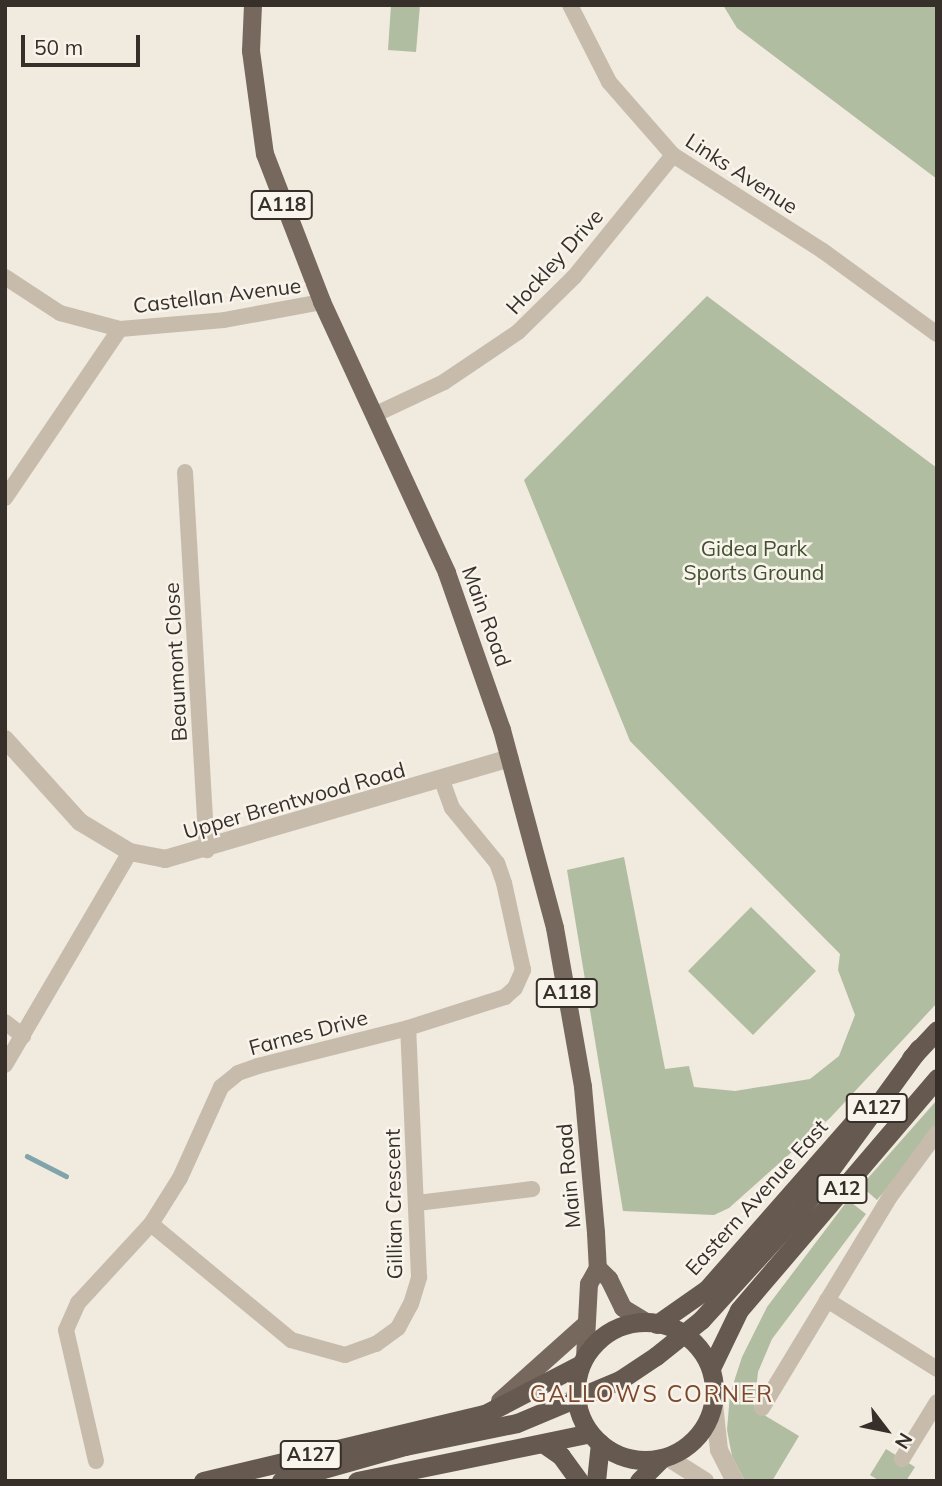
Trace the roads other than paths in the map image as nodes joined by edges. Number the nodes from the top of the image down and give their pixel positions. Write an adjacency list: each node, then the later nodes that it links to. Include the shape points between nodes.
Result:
1 (253, 5): 5 (main road, Main Road / A118, via 251,51 265,154)
2 (570, 5): 3 (street, Links Avenue, via 609,82)
3 (673, 155): 7 (street, Links Avenue, via 822,251); 8 (street, Hockley Drive, via 574,277 518,332 444,382)
4 (5, 277): 6 (street, Castellan Avenue, via 60,313)
5 (321, 303): 6 (street, Castellan Avenue, via 224,320); 8 (main road, Main Road / A118)
6 (120, 329): 10 (street)
7 (937, 334)
8 (374, 415): 12 (main road, Main Road / A118, via 447,573)
9 (185, 472): 14 (street, Beaumont Close)
10 (5, 498)
11 (5, 739): 15 (street, Upper Brentwood Road, via 80,822)
12 (510, 758): 13 (street, Upper Brentwood Road); 29 (main road, Main Road / A118, via 555,928 583,1087)
13 (442, 781): 14 (street, Upper Brentwood Road); 17 (street, Farnes Drive, via 452,808 497,863 523,970 505,997)
14 (207, 850): 15 (street, Upper Brentwood Road, via 165,859)
15 (130, 852): 19 (street)
16 (5, 1022): 19 (street)
17 (408, 1028): 27 (street, Gillian Crescent); 28 (street, Farnes Drive, via 238,1073 221,1087 180,1178)
18 (937, 1030): 20 (highway, Eastern Avenue East / A12)
19 (23, 1036): 21 (street)
20 (919, 1048): 25 (highway, A127); 31 (highway, Eastern Avenue East / A12, via 707,1289)
21 (5, 1065)
22 (937, 1072): 25 (highway, A127)
23 (937, 1077): 34 (highway, A12, via 739,1310)
24 (937, 1133): 30 (street, via 889,1198)
25 (836, 1168): 45 (highway, A127, via 701,1320 620,1380 517,1423)
26 (532, 1189): 27 (street)
27 (417, 1203): 28 (street, Gillian Crescent, via 419,1277 411,1304 397,1328 376,1344 345,1355 291,1340)
28 (151, 1224): 44 (street, Farnes Drive, via 78,1303 66,1330)
29 (598, 1268): 31 (main road, Main Road / A118, via 623,1308); 32 (main road, Main Road / A118, via 589,1284)
30 (827, 1300): 35 (street); 38 (street)
31 (652, 1323): 33 (highway, via 605,1336); 34 (highway, via 685,1335)
32 (585, 1325): 33 (main road, Main Road / A118); 39 (main road, via 501,1400)
33 (583, 1361): 39 (highway, A127, via 508,1405); 40 (highway, via 577,1396)
34 (710, 1368): 37 (highway)
35 (937, 1369)
36 (937, 1402): 43 (street)
37 (714, 1404): 42 (highway, via 697,1437); 54 (street, via 719,1450)
38 (762, 1408)
39 (466, 1419): 46 (highway, A127)
40 (595, 1438): 41 (highway, A127); 42 (highway, via 624,1457); 51 (highway)
41 (544, 1444): 49 (highway, A127, via 493,1450); 50 (highway, via 561,1456)
42 (664, 1458): 52 (highway); 53 (street)
43 (902, 1459)
44 (96, 1461)
45 (323, 1468): 47 (highway, A127); 48 (highway, A127)
46 (203, 1481)
47 (243, 1481)
48 (281, 1481)
49 (356, 1481)
50 (579, 1481)
51 (596, 1481)
52 (640, 1481)
53 (705, 1481)
54 (735, 1481)

